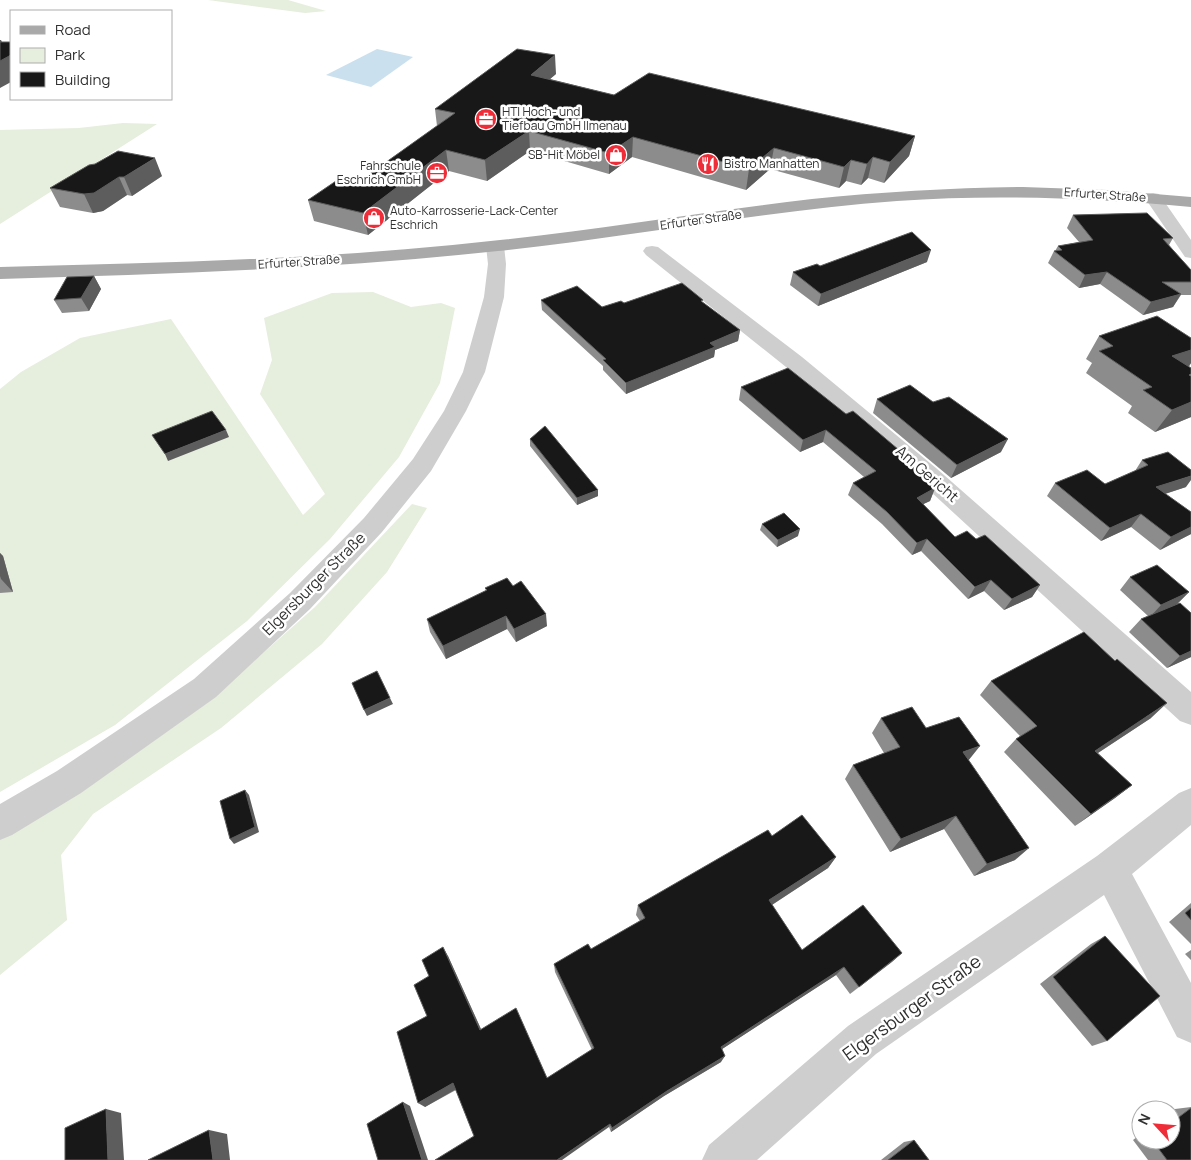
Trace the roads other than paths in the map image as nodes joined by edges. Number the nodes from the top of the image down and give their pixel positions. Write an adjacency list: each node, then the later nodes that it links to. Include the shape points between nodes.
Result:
1 (1153, 198): 2 (main road, Erfurter Straße); 3 (main road, Erfurter Straße, via 1052,192 910,196 824,203); 5 (street)
2 (1191, 202)
3 (494, 246): 6 (main road, Erfurter Straße, via 212,268); 9 (street, Elgersburger Straße, via 497,264 494,297 474,372 422,465 373,525 300,601 205,688 69,782)
4 (652, 251): 7 (street, Am Gericht, via 794,362 927,474)
5 (1191, 253)
6 (0, 273)
7 (1191, 711)
8 (1191, 804): 10 (street, Elgersburger Straße)
9 (0, 823)
10 (1110, 869): 11 (street); 12 (street, Elgersburger Straße, via 862,1040)
11 (1191, 1023)
12 (724, 1160)

